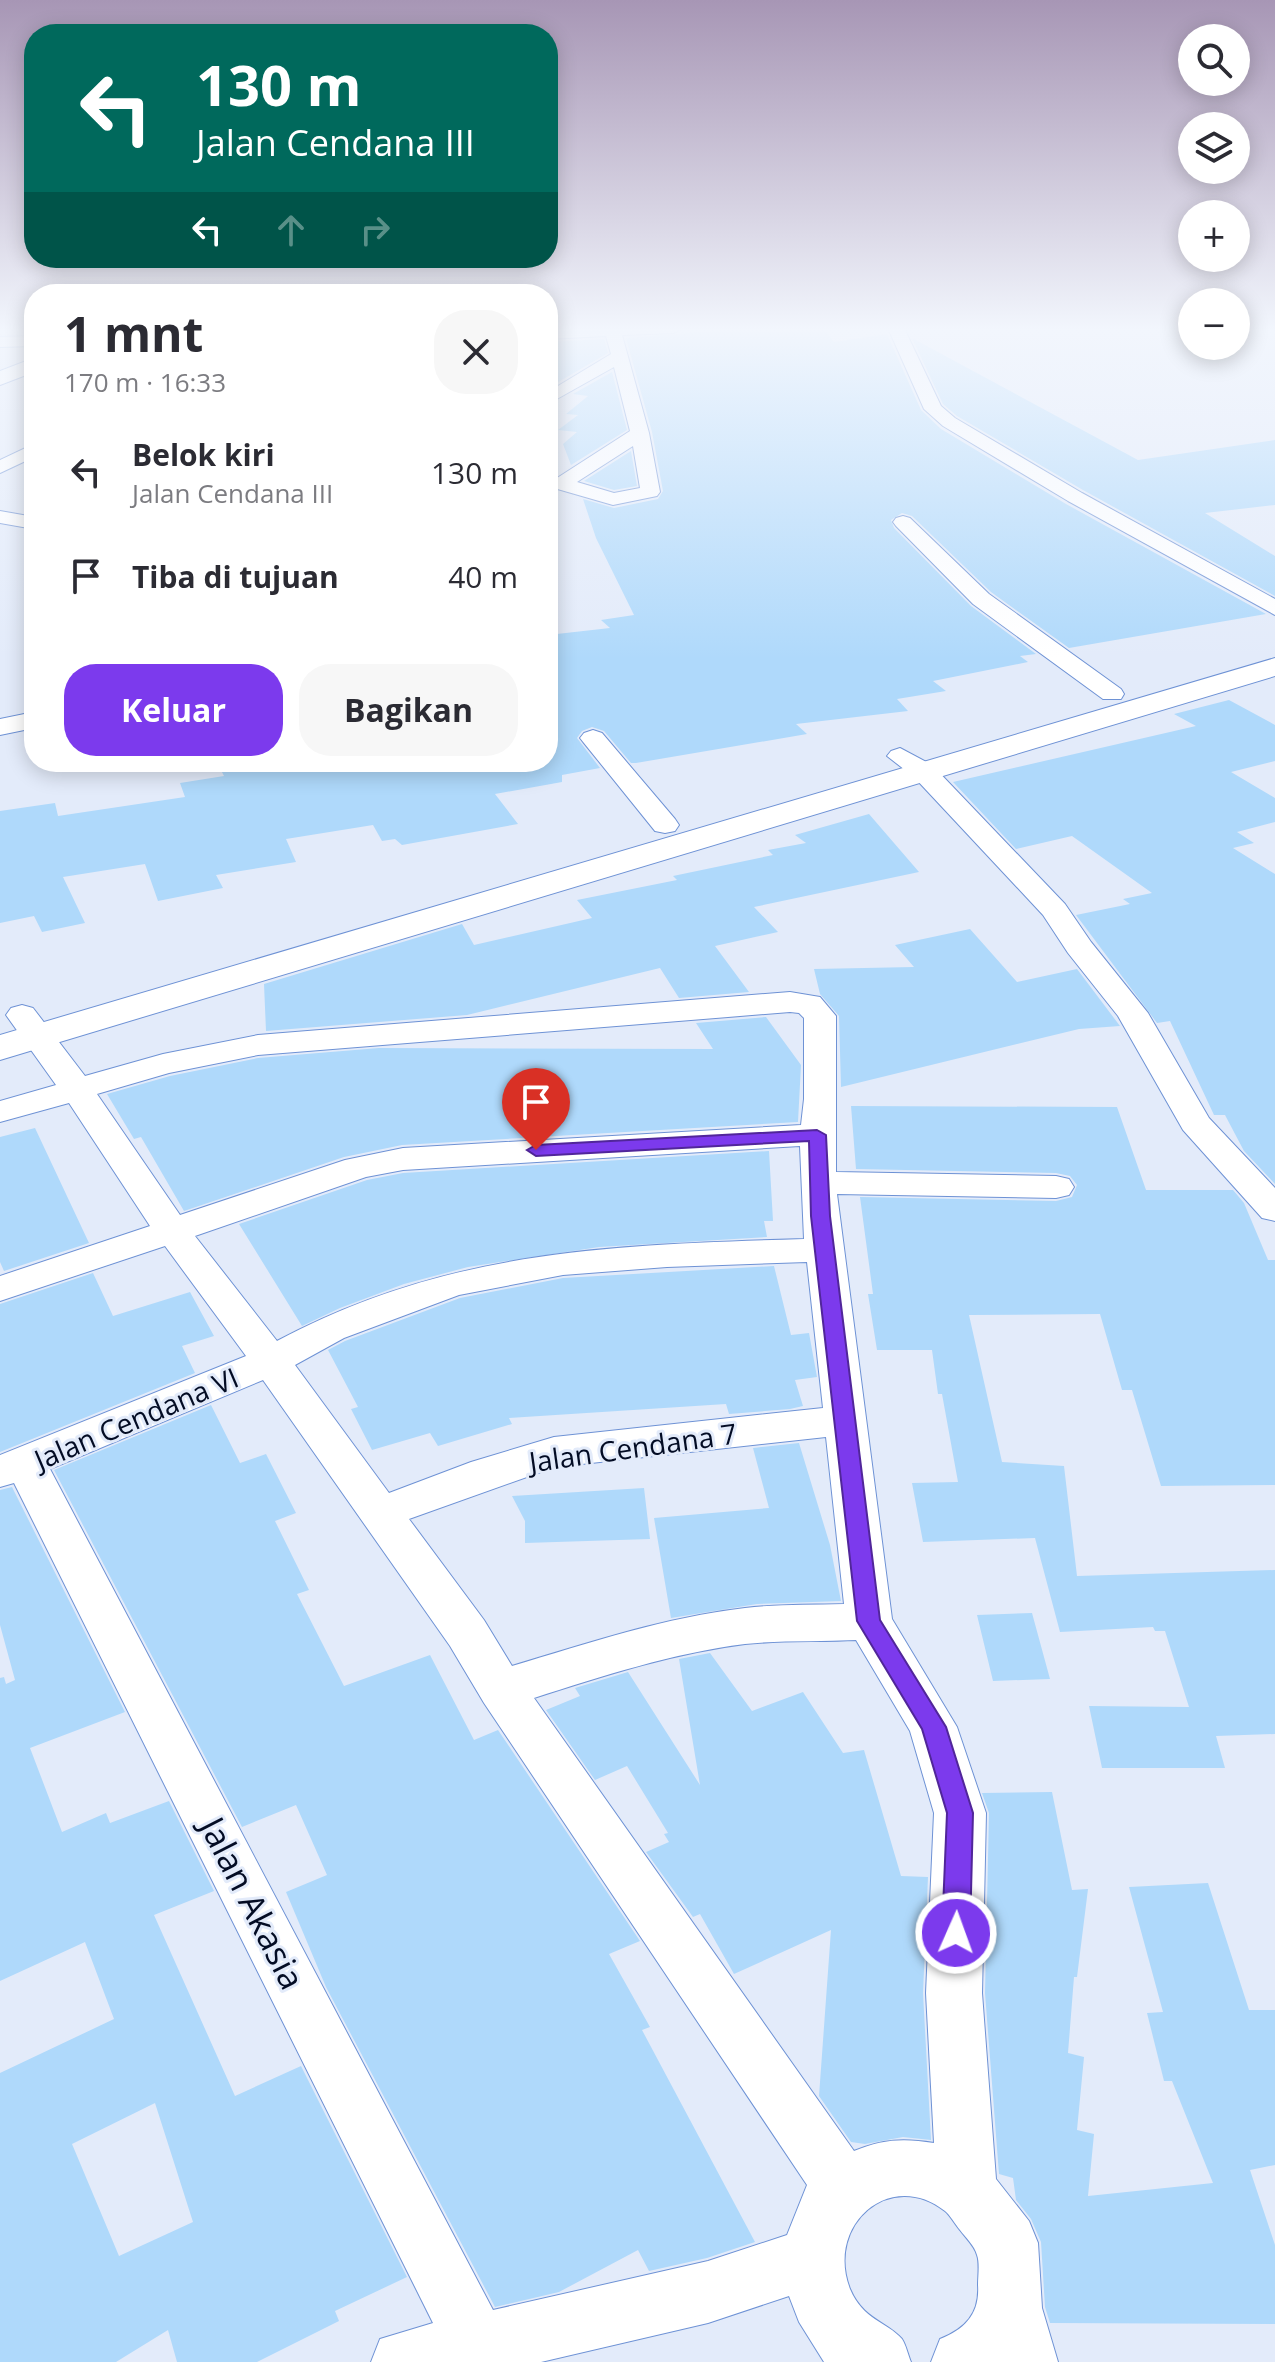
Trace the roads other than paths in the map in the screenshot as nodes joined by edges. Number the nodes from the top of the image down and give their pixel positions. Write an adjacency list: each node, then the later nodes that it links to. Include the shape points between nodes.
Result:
1 (632, 438): 7 (street)
2 (641, 438): 8 (street, via 650,492 613,499)
3 (976, 438): 14 (street)
4 (24, 454): 5 (street)
5 (4, 462): 6 (street)
6 (24, 463)
7 (558, 489)
8 (558, 490)
9 (0, 517): 10 (street)
10 (24, 521)
11 (903, 522): 17 (street, via 981,599)
12 (24, 524): 13 (street)
13 (0, 534)
14 (1275, 608)
15 (1275, 646): 17 (main road)
16 (1275, 667): 21 (main road)
17 (1112, 694): 21 (main road)
18 (24, 722): 19 (street)
19 (0, 727)
20 (593, 738): 22 (street)
21 (911, 764): 22 (main road); 24 (main road); 29 (street, via 1055,910 1132,1013 1195,1123)
22 (665, 825): 24 (main road)
23 (0, 1048): 24 (main road)
24 (41, 1048): 25 (street); 26 (street, via 163,1064 258,1045 801,1002 820,1016); 30 (street)
25 (0, 1112)
26 (817, 1135): 27 (street); 30 (street, via 403,1159 358,1168)
27 (818, 1183): 28 (street); 31 (street)
28 (1056, 1187)
29 (1275, 1210)
30 (171, 1229): 32 (street); 33 (street)
31 (824, 1250): 33 (street, Jalan Cendana VI, via 563,1263 451,1284 330,1329); 34 (street)
32 (0, 1289)
33 (271, 1361): 35 (street, Jalan Cendana VI); 36 (street)
34 (845, 1420): 36 (street, Jalan Cendana 7, via 554,1452); 37 (street)
35 (13, 1468): 43 (street, Jalan Akasia, via 53,1512)
36 (381, 1513): 38 (street)
37 (869, 1621): 38 (street, via 775,1623 699,1636); 40 (street, via 933,1727 960,1813 954,1993)
38 (501, 1689): 39 (street)
39 (844, 2188): 40 (street, via 872,2173 903,2167 936,2173); 41 (street, via 828,2207)
40 (967, 2190): 42 (street, via 1007,2243)
41 (814, 2257): 43 (street, via 708,2292); 45 (street, via 821,2300 846,2339)
42 (1018, 2335): 46 (street)
43 (477, 2344): 44 (street)
44 (403, 2362)
45 (879, 2362)
46 (963, 2362)

